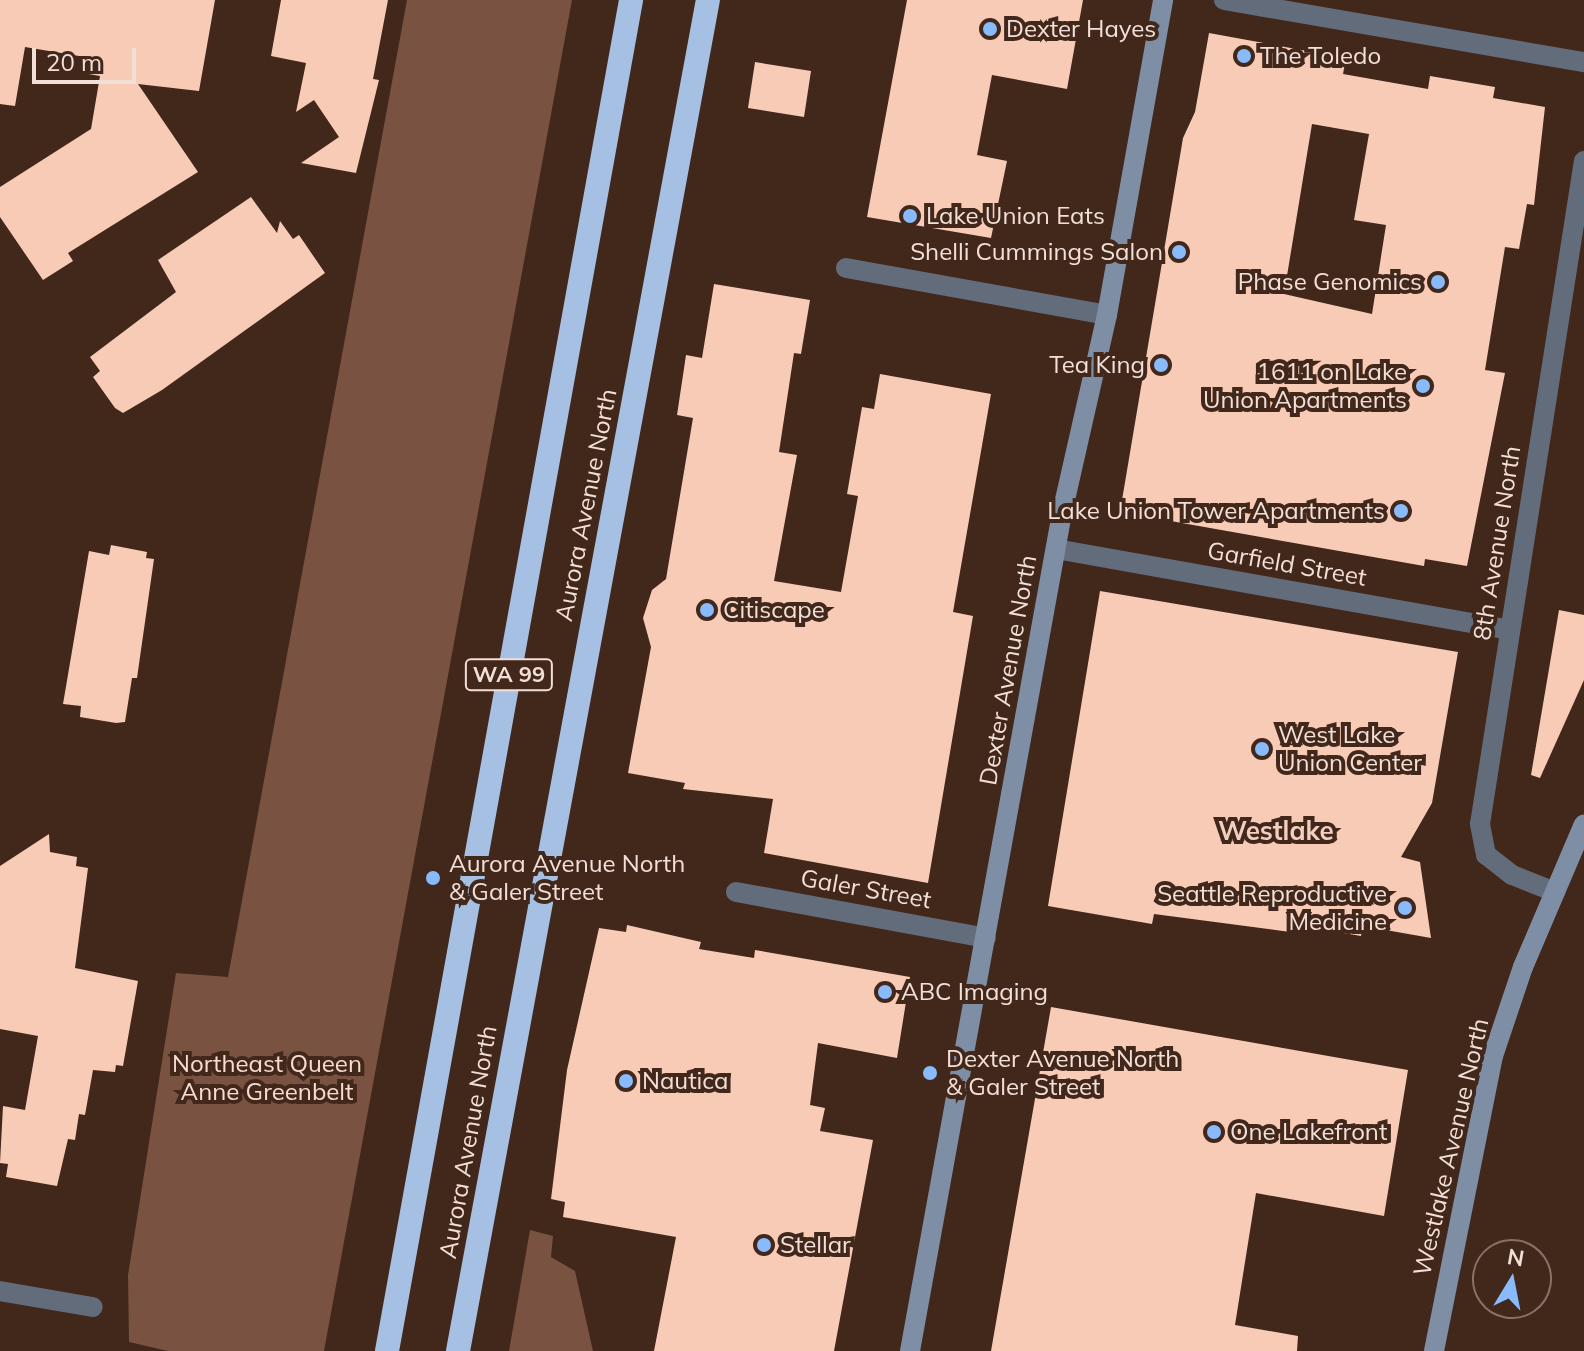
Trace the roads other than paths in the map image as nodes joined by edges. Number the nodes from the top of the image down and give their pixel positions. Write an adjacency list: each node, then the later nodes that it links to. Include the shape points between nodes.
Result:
1 (631, 0): 17 (highway, Aurora Avenue North / WA 99)
2 (708, 0): 18 (highway, Aurora Avenue North / WA 99)
3 (1163, 0): 8 (main road, Dexter Avenue North)
4 (1224, 0): 5 (street)
5 (1584, 62)
6 (1584, 161): 10 (street, 8th Avenue North)
7 (846, 268): 8 (street)
8 (1107, 315): 9 (main road, Dexter Avenue North)
9 (1056, 549): 10 (street, Garfield Street); 14 (main road, Dexter Avenue North)
10 (1510, 630): 13 (street, 8th Avenue North, via 1480,824 1486,855 1512,875)
11 (1584, 824): 13 (main road, Westlake Avenue North)
12 (736, 892): 14 (street, Galer Street)
13 (1555, 892): 20 (main road, Westlake Avenue North, via 1493,1056)
14 (986, 938): 19 (main road, Dexter Avenue North)
15 (0, 1291): 16 (street)
16 (93, 1307)
17 (387, 1351)
18 (458, 1351)
19 (910, 1351)
20 (1434, 1351)

